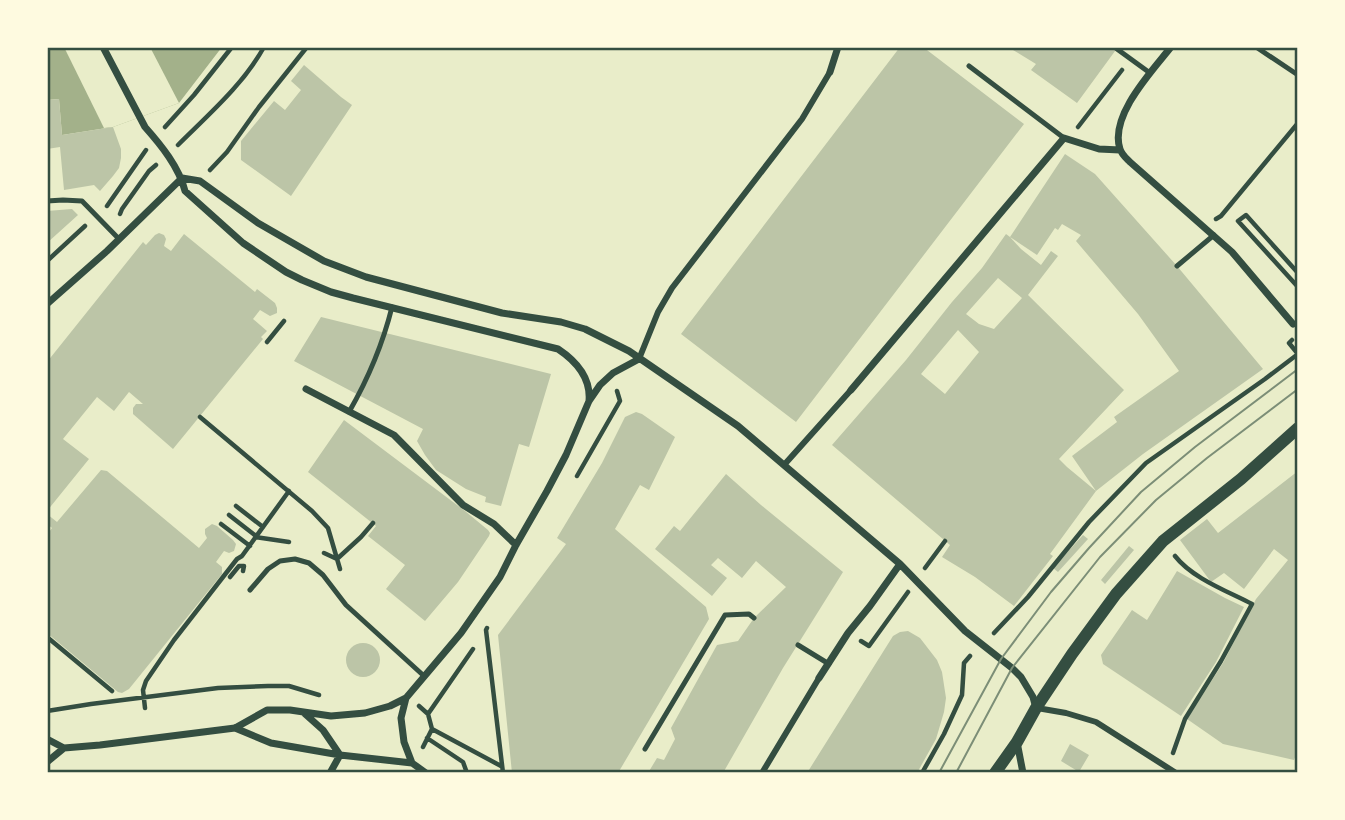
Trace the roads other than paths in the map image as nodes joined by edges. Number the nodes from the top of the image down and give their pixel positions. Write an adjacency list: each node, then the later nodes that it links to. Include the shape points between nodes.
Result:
1 (103, 47): 12 (street, via 145,127)
2 (838, 47): 7 (street)
3 (1171, 47): 8 (street)
4 (1256, 47): 9 (lane)
5 (1117, 48): 8 (lane)
6 (969, 66): 10 (lane)
7 (830, 72): 20 (street, via 802,119 672,288)
8 (1150, 73): 11 (street, via 1122,120)
9 (1298, 75)
10 (1065, 138): 11 (street); 22 (street)
11 (1120, 150): 14 (street)
12 (182, 178): 15 (street); 18 (street, via 185,191 201,206 286,272 331,292); 20 (street, via 200,181 258,223 324,261 366,277 502,313 584,329)
13 (47, 201): 15 (lane, via 82,201)
14 (1214, 235): 16 (lane); 19 (street)
15 (119, 239): 17 (street)
16 (1177, 265)
17 (47, 304)
18 (392, 307): 23 (street, via 558,349 583,372); 24 (lane, via 386,333)
19 (1293, 324)
20 (639, 359): 23 (street, via 611,374); 26 (street, via 729,420)
21 (306, 389): 24 (street)
22 (850, 390): 26 (street)
23 (589, 401): 27 (street, via 566,455)
24 (349, 412): 27 (street, via 394,435 463,505 494,524)
25 (1298, 429): 36 (street, via 1163,541 1084,635)
26 (784, 465): 28 (street)
27 (516, 545): 33 (street, via 484,602)
28 (900, 564): 32 (street); 36 (street, via 965,631 1021,677)
29 (250, 590): 33 (lane, via 280,561 309,563 346,605)
30 (754, 618): 42 (lane, via 725,615)
31 (798, 645): 32 (lane)
32 (829, 664): 34 (street)
33 (424, 676): 35 (street)
34 (819, 678): 49 (street)
35 (406, 698): 37 (street, via 365,713 331,716); 45 (street, via 401,718)
36 (1036, 708): 40 (street); 51 (street, via 1096,722)
37 (302, 712): 38 (street, via 267,710); 43 (street)
38 (235, 728): 41 (street); 43 (street, via 271,743)
39 (47, 739): 41 (street)
40 (1017, 742): 46 (street); 50 (street)
41 (64, 748): 44 (street)
42 (645, 749)
43 (340, 754): 45 (street); 47 (street)
44 (47, 762)
45 (412, 763): 48 (street)
46 (1000, 770)
47 (330, 773)
48 (426, 773)
49 (762, 773)
50 (1023, 773)
51 (1176, 773)

